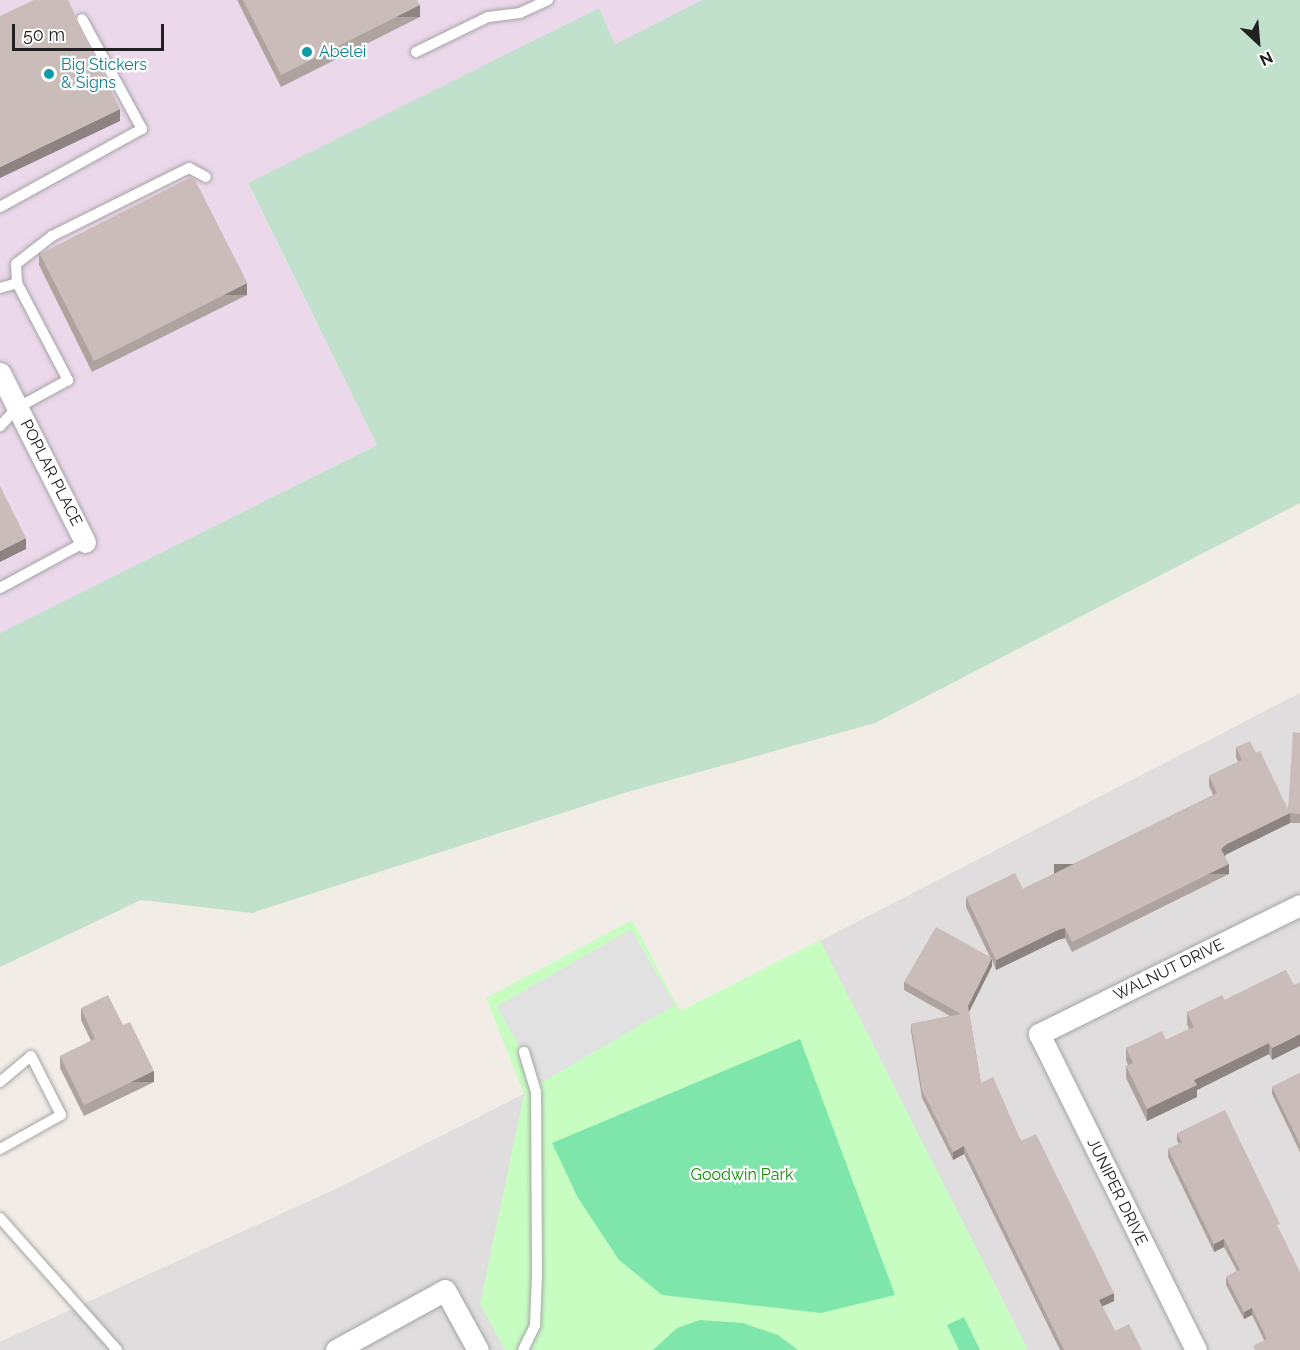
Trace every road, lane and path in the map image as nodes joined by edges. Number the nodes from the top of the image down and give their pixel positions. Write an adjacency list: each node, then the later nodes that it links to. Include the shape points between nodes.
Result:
1 (548, 0): 3 (lane, via 520,13 488,17)
2 (82, 19): 5 (lane, via 142,129)
3 (416, 52)
4 (206, 177): 6 (lane, via 189,168 52,236 16,264)
5 (0, 207)
6 (17, 283): 7 (lane); 9 (lane, via 68,380)
7 (0, 288)
8 (0, 373): 9 (street, POPLAR PLACE)
9 (17, 408): 10 (lane); 11 (street, POPLAR PLACE)
10 (0, 426)
11 (85, 542): 12 (lane)
12 (0, 588)
13 (1300, 905): 14 (street, WALNUT DRIVE)
14 (1039, 1034): 23 (street, JUNIPER DRIVE)
15 (524, 1052): 22 (lane, via 536,1092 537,1252 536,1325)
16 (0, 1082): 17 (lane, via 31,1056 61,1115)
17 (0, 1149)
18 (0, 1218): 19 (lane)
19 (117, 1350)
20 (336, 1350): 21 (street, via 445,1290)
21 (478, 1350)
22 (523, 1350)
23 (1196, 1350)

